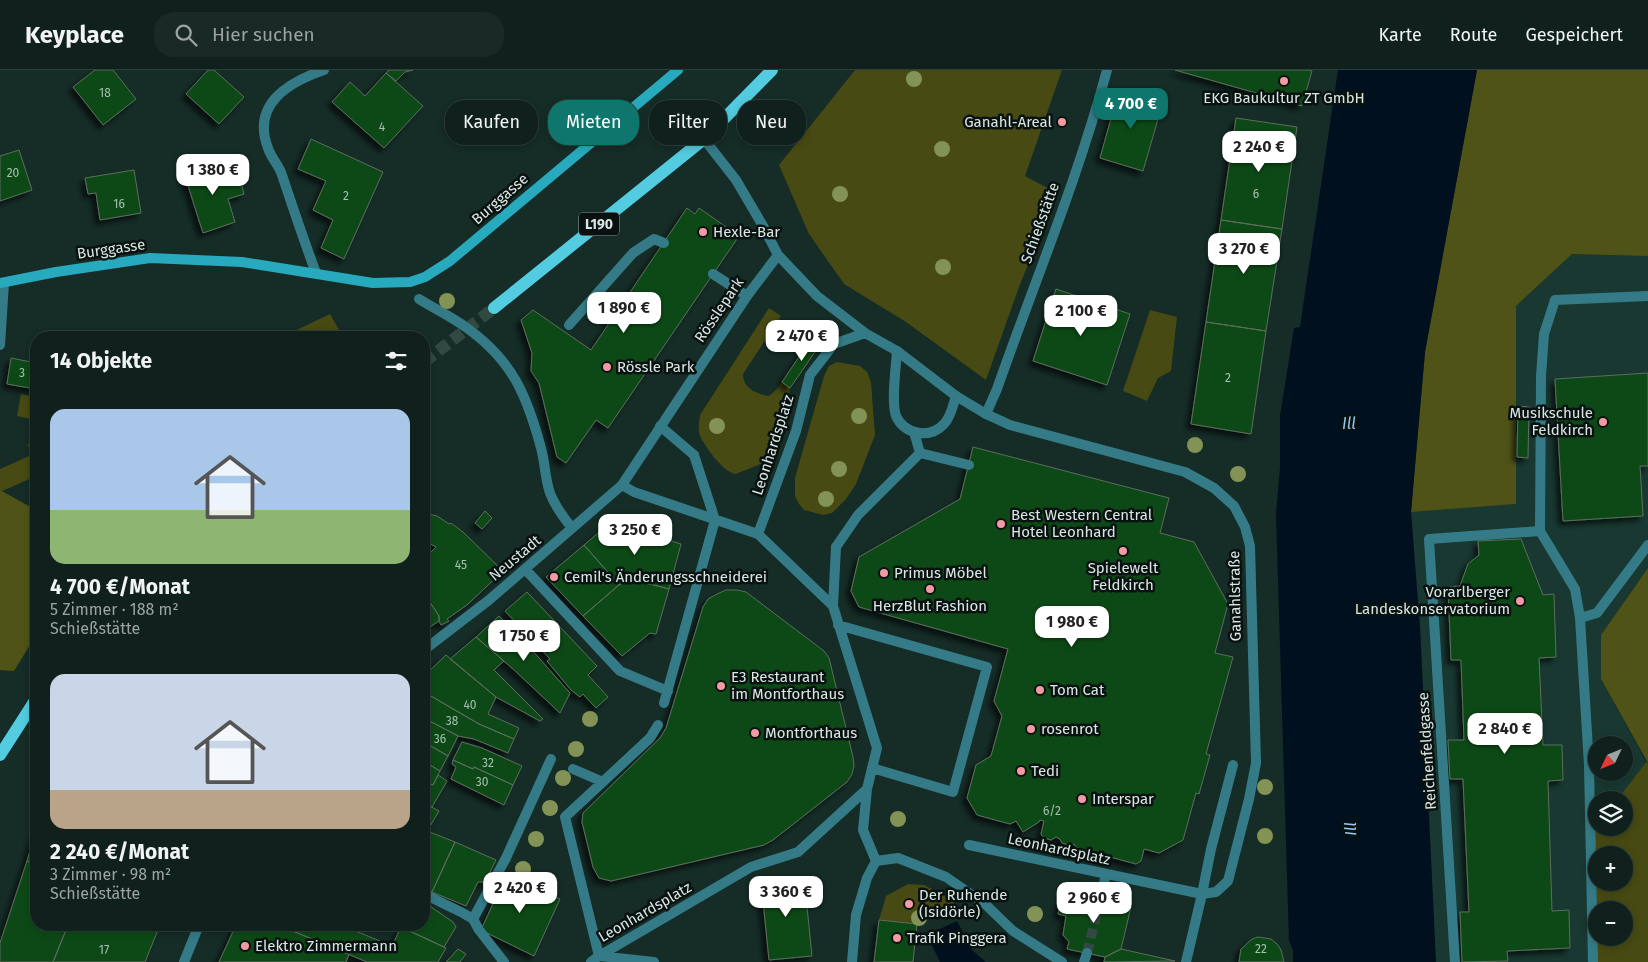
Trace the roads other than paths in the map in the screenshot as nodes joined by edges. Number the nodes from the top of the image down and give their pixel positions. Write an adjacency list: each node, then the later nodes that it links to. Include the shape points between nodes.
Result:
1 (324, 70): 10 (street, via 285,88 269,106 263,127 268,149 279,167)
2 (678, 70): 10 (main road, Burggasse, via 467,248 425,277 410,282 373,283)
3 (772, 70): 5 (main road, L190)
4 (1107, 70): 22 (street, Schießstätte, via 1079,161)
5 (727, 116)
6 (697, 145): 16 (main road, L190)
7 (709, 145): 9 (street, via 736,180)
8 (664, 242): 17 (street, via 654,239 632,253)
9 (778, 255): 13 (street, Rösslepark); 18 (street, via 817,296)
10 (316, 273): 12 (main road, Burggasse, via 242,262 150,258)
11 (713, 274): 13 (street)
12 (2, 283): 19 (street)
13 (747, 296): 23 (street, Rösslepark)
14 (1648, 296): 30 (street, via 1555,300 1544,334 1541,376)
15 (419, 299): 29 (street, via 467,328 489,346 515,377 534,421 550,491 559,512)
16 (494, 308)
17 (569, 325)
18 (865, 333): 20 (street); 31 (street, Leonhardsplatz, via 834,344 810,374 796,432)
19 (0, 345)
20 (897, 351): 21 (street, Ganahlstraße); 24 (street, via 894,408 904,427)
21 (956, 396): 22 (street, Ganahlstraße); 24 (street, via 946,423 926,434)
22 (986, 414): 52 (street, Ganahlstraße, via 1010,425 1185,472 1214,488 1234,506 1245,526 1250,546 1256,763 1228,881 1216,892)
23 (660, 426): 27 (street, Rösslepark); 28 (street, via 694,454)
24 (914, 432): 25 (street)
25 (920, 453): 26 (street); 34 (street, via 858,515 836,547)
26 (969, 465)
27 (622, 485): 28 (street); 29 (street, Neustadt)
28 (715, 520): 31 (street); 38 (street)
29 (572, 528): 33 (street, Neustadt)
30 (1540, 531): 35 (street, via 1574,589); 64 (street, Reichenfeldgasse, via 1429,539)
31 (758, 534): 34 (street)
32 (1648, 545): 35 (street, via 1597,613)
33 (525, 569): 37 (street, Neustadt); 38 (street, via 620,671)
34 (833, 606): 36 (street)
35 (1580, 618): 65 (street, via 1589,765)
36 (838, 624): 45 (street, via 877,748); 45 (street, via 987,667 953,792)
37 (430, 645)
38 (668, 690): 39 (street)
39 (664, 703)
40 (30, 708): 42 (main road)
41 (658, 725): 47 (street, Leonhardsplatz, via 650,738)
42 (0, 754)
43 (551, 759): 55 (street, via 506,858)
44 (1233, 765): 52 (street)
45 (872, 768): 48 (street)
46 (573, 769): 47 (street)
47 (603, 782): 57 (street, Leonhardsplatz, via 565,817)
48 (867, 789): 50 (street, via 863,830); 57 (street, Leonhardsplatz, via 798,852 751,867)
49 (969, 845): 51 (street, Leonhardsplatz)
50 (876, 861): 61 (street, via 867,878 856,915); 62 (street, via 898,858 946,877 986,904 1013,932)
51 (1106, 874): 52 (street, Leonhardsplatz); 54 (street)
52 (1202, 894): 63 (street)
53 (430, 897): 55 (street)
54 (1100, 900)
55 (472, 919): 59 (street)
56 (197, 931): 58 (street)
57 (595, 959): 60 (street)
58 (184, 962)
59 (504, 962)
60 (654, 962)
61 (852, 962)
62 (1062, 962)
63 (1186, 962)
64 (1456, 962)
65 (1593, 962)

